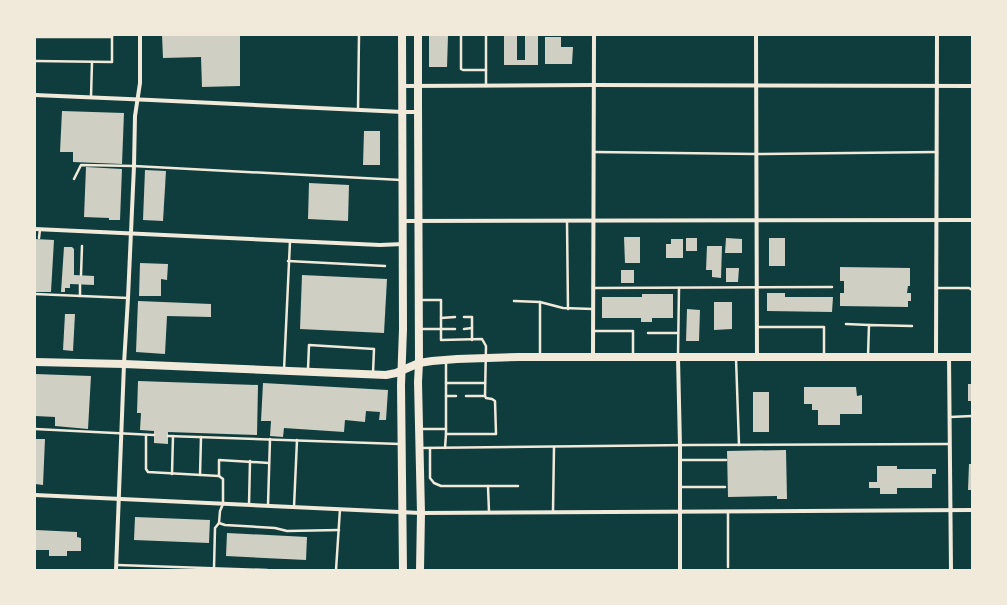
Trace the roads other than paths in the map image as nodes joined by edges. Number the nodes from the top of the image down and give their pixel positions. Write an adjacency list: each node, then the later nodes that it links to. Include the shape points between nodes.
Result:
1 (140, 35): 24 (street, via 140,83)
2 (359, 35): 25 (lane)
3 (402, 35): 17 (main road)
4 (418, 35): 18 (main road)
5 (461, 35): 14 (lane, via 461,69)
6 (486, 35): 14 (lane)
7 (594, 35): 15 (street)
8 (756, 35): 20 (street)
9 (937, 35): 16 (street)
10 (112, 36): 11 (lane); 13 (lane, via 112,62)
11 (35, 37)
12 (35, 61): 13 (lane)
13 (92, 62): 23 (lane)
14 (486, 70): 19 (lane)
15 (594, 85): 19 (street); 20 (street); 28 (street)
16 (938, 85): 20 (street); 21 (street); 29 (street)
17 (402, 86): 18 (street); 26 (main road)
18 (418, 86): 19 (street); 27 (main road)
19 (486, 86)
20 (756, 86): 30 (street)
21 (972, 86)
22 (35, 95): 23 (street)
23 (91, 97): 24 (street)
24 (137, 99): 25 (street); 31 (street)
25 (358, 110): 26 (street)
26 (403, 112): 27 (street); 33 (main road)
27 (418, 112): 40 (main road)
28 (594, 152): 30 (lane); 39 (street)
29 (937, 152): 30 (lane); 35 (street)
30 (756, 154): 34 (street)
31 (134, 166): 32 (lane, via 81,165); 33 (lane); 42 (street)
32 (74, 179)
33 (403, 180): 37 (main road)
34 (757, 220): 35 (street); 39 (street); 53 (street)
35 (936, 220): 36 (street); 55 (street)
36 (972, 220)
37 (403, 221): 40 (street); 45 (main road)
38 (567, 221): 39 (street); 40 (street); 63 (lane)
39 (593, 221): 51 (street)
40 (418, 222): 60 (main road)
41 (37, 229): 42 (street); 43 (lane)
42 (130, 233): 44 (street); 59 (street)
43 (39, 238)
44 (290, 240): 45 (street); 47 (lane)
45 (403, 244): 98 (main road)
46 (82, 246): 49 (lane)
47 (288, 261): 48 (lane); 97 (lane)
48 (385, 266)
49 (81, 275)
50 (80, 284): 58 (lane)
51 (593, 288): 52 (lane); 64 (street)
52 (679, 288): 53 (lane); 79 (lane)
53 (757, 288): 54 (lane); 71 (street)
54 (832, 288)
55 (936, 288): 56 (lane); 85 (street)
56 (972, 290)
57 (35, 294): 58 (lane)
58 (80, 296): 59 (lane)
59 (128, 298): 95 (street)
60 (418, 300): 67 (lane, via 441,300); 75 (main road)
61 (514, 302): 62 (lane)
62 (540, 302): 63 (lane); 89 (lane)
63 (568, 309): 64 (lane)
64 (593, 309): 77 (street)
65 (455, 317): 67 (lane)
66 (464, 317): 74 (lane, via 472,317)
67 (441, 318): 76 (lane)
68 (846, 324): 69 (lane)
69 (869, 325): 70 (lane); 84 (lane)
70 (912, 326)
71 (757, 327): 82 (street); 83 (lane, via 824,327)
72 (455, 328): 76 (lane)
73 (464, 328): 74 (lane)
74 (472, 328): 80 (lane)
75 (419, 329): 76 (lane); 96 (main road)
76 (441, 329): 80 (lane, via 441,340)
77 (593, 331): 90 (street); 91 (lane, via 633,331)
78 (648, 333): 79 (lane)
79 (678, 333): 92 (lane)
80 (472, 340): 88 (lane, via 482,339 486,346)
81 (736, 357): 82 (main road); 92 (main road); 123 (lane)
82 (757, 357): 83 (main road)
83 (824, 357): 84 (main road)
84 (868, 357): 85 (main road)
85 (936, 357): 86 (main road)
86 (949, 357): 87 (main road); 108 (street)
87 (972, 357)
88 (486, 358): 89 (main road); 93 (main road); 102 (lane)
89 (540, 358): 90 (main road)
90 (593, 358): 91 (main road)
91 (633, 358): 92 (main road)
92 (678, 358): 124 (street)
93 (446, 360): 96 (main road); 101 (lane)
94 (35, 362): 95 (main road)
95 (124, 364): 97 (main road); 112 (street)
96 (419, 364): 98 (main road); 109 (main road)
97 (284, 370): 99 (main road)
98 (402, 370): 100 (main road, via 386,375); 121 (main road)
99 (308, 372): 100 (main road); 100 (lane, via 309,346 374,349)
100 (373, 375)
101 (446, 383): 102 (lane); 103 (lane)
102 (485, 383): 106 (lane)
103 (446, 396): 104 (lane); 110 (lane)
104 (456, 396)
105 (466, 396): 106 (lane)
106 (485, 396): 113 (lane, via 495,401 496,434)
107 (972, 416): 108 (lane)
108 (950, 417): 122 (street)
109 (419, 429): 110 (lane); 126 (main road)
110 (446, 429): 113 (lane)
111 (35, 430): 112 (lane)
112 (122, 434): 114 (lane); 143 (street)
113 (446, 434): 128 (lane)
114 (146, 435): 115 (lane); 135 (lane, via 146,469 148,472)
115 (154, 435)
116 (168, 436): 117 (lane)
117 (173, 436): 118 (lane); 135 (lane)
118 (201, 437): 119 (lane); 136 (lane)
119 (270, 439): 120 (lane); 132 (lane)
120 (297, 440): 121 (lane); 147 (lane)
121 (402, 444): 153 (main road)
122 (950, 444): 123 (lane); 149 (street)
123 (739, 445): 124 (lane)
124 (680, 446): 125 (lane); 129 (street)
125 (554, 447): 128 (lane); 155 (lane)
126 (419, 448): 127 (lane); 133 (main road)
127 (430, 448): 128 (lane); 134 (lane)
128 (445, 448)
129 (680, 460): 130 (lane); 140 (street)
130 (726, 460)
131 (250, 462): 132 (lane); 137 (lane, via 220,460); 145 (lane)
132 (269, 462): 146 (lane)
133 (420, 466): 134 (lane); 156 (main road)
134 (430, 466): 138 (lane, via 430,478 441,486)
135 (172, 474): 136 (lane)
136 (200, 475): 137 (lane)
137 (219, 476): 144 (lane, via 223,479)
138 (488, 486): 139 (lane); 154 (lane)
139 (518, 486)
140 (680, 487): 141 (lane); 151 (street)
141 (725, 487)
142 (35, 496): 143 (street)
143 (120, 499): 144 (street); 159 (street)
144 (223, 504): 145 (street); 157 (lane)
145 (249, 505): 146 (street)
146 (268, 506): 147 (street)
147 (294, 507): 148 (street)
148 (340, 509): 153 (street); 158 (lane)
149 (951, 510): 150 (street); 152 (street); 168 (street)
150 (972, 510)
151 (680, 511): 152 (street); 155 (street); 167 (street)
152 (728, 511): 160 (lane)
153 (402, 512): 156 (street); 165 (main road)
154 (489, 512): 155 (street); 156 (street)
155 (553, 512)
156 (421, 513): 166 (main road)
157 (219, 524): 158 (lane, via 287,531); 161 (lane, via 215,528)
158 (338, 530): 164 (lane)
159 (117, 565): 161 (lane); 162 (street)
160 (728, 567)
161 (214, 568): 163 (lane)
162 (116, 570)
163 (267, 570)
164 (336, 570)
165 (403, 570)
166 (420, 570)
167 (680, 570)
168 (951, 570)

